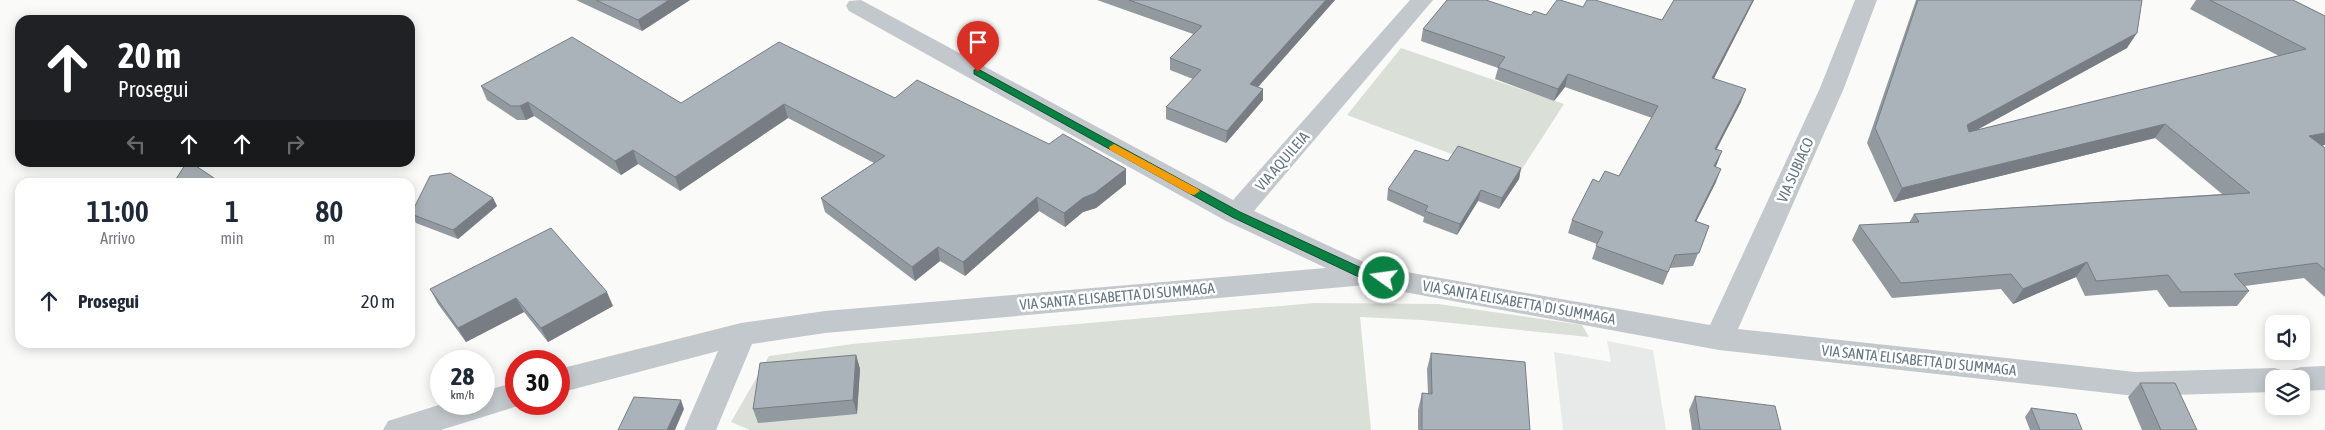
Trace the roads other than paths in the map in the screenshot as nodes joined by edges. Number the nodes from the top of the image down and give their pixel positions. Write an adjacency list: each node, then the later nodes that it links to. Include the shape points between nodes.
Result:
1 (1422, 0): 4 (street, VIA AQUILEIA)
2 (1866, 0): 7 (street, VIA SUBIACO, via 1832,88)
3 (858, 6): 4 (street)
4 (1236, 214): 5 (street)
5 (1366, 275): 6 (street, VIA SANTA ELISABETTA DI SUMMAGA, via 825,322); 7 (street, VIA SANTA ELISABETTA DI SUMMAGA)
6 (740, 334): 8 (street, VIA SANTA ELISABETTA DI SUMMAGA); 14 (street)
7 (1719, 338): 11 (street, VIA SANTA ELISABETTA DI SUMMAGA, via 2135,384)
8 (570, 378)
9 (2325, 378): 10 (street)
10 (2310, 379)
11 (2265, 380)
12 (505, 397): 13 (street)
13 (400, 430)
14 (700, 430)

